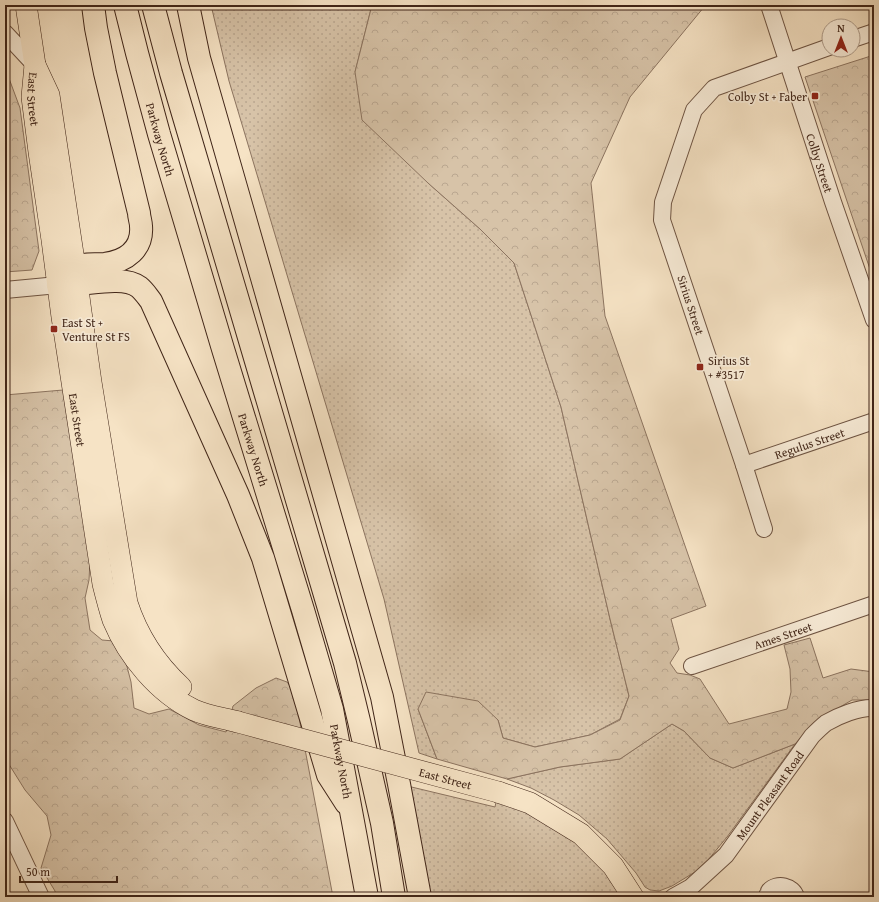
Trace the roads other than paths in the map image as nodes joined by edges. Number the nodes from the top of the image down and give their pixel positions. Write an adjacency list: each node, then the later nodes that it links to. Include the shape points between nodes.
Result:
1 (26, 5): 12 (main road)
2 (93, 5): 13 (highway, via 105,73 139,213 141,235 138,245 124,259)
3 (126, 5): 22 (highway, Parkway North, via 159,134 332,708)
4 (153, 5): 26 (highway, via 345,663 382,823)
5 (188, 5): 27 (highway, via 201,65 382,697)
6 (769, 5): 11 (street, Colby Street)
7 (874, 32): 9 (street)
8 (5, 33): 12 (street, East Street)
9 (861, 36)
10 (821, 50): 11 (street)
11 (787, 61): 15 (street, Colby Street); 17 (street, Sirius Street, via 714,88 694,110 663,202 662,220)
12 (35, 65): 13 (main road, East Street, via 49,95)
13 (70, 279): 14 (street); 22 (highway, via 132,283 144,291 151,301 238,495 265,565 328,775); 28 (main road, East Street, bridge, via 91,382 127,603 139,633 171,678 205,706 231,720 498,792 530,803 581,834 613,866)
14 (5, 290)
15 (874, 320)
16 (874, 421): 17 (street, Regulus Street)
17 (744, 465): 18 (street, Sirius Street)
18 (764, 529)
19 (874, 604): 20 (street, Ames Street)
20 (692, 666)
21 (874, 708): 29 (street, Mount Pleasant Road, via 846,714 825,724 812,736 726,855 691,887)
22 (352, 812): 25 (highway, Parkway North)
23 (5, 821): 24 (street)
24 (40, 897)
25 (367, 897)
26 (394, 897)
27 (420, 897)
28 (633, 897)
29 (673, 897)
30 (766, 897): 31 (street, via 774,887 786,886)
31 (796, 897)

